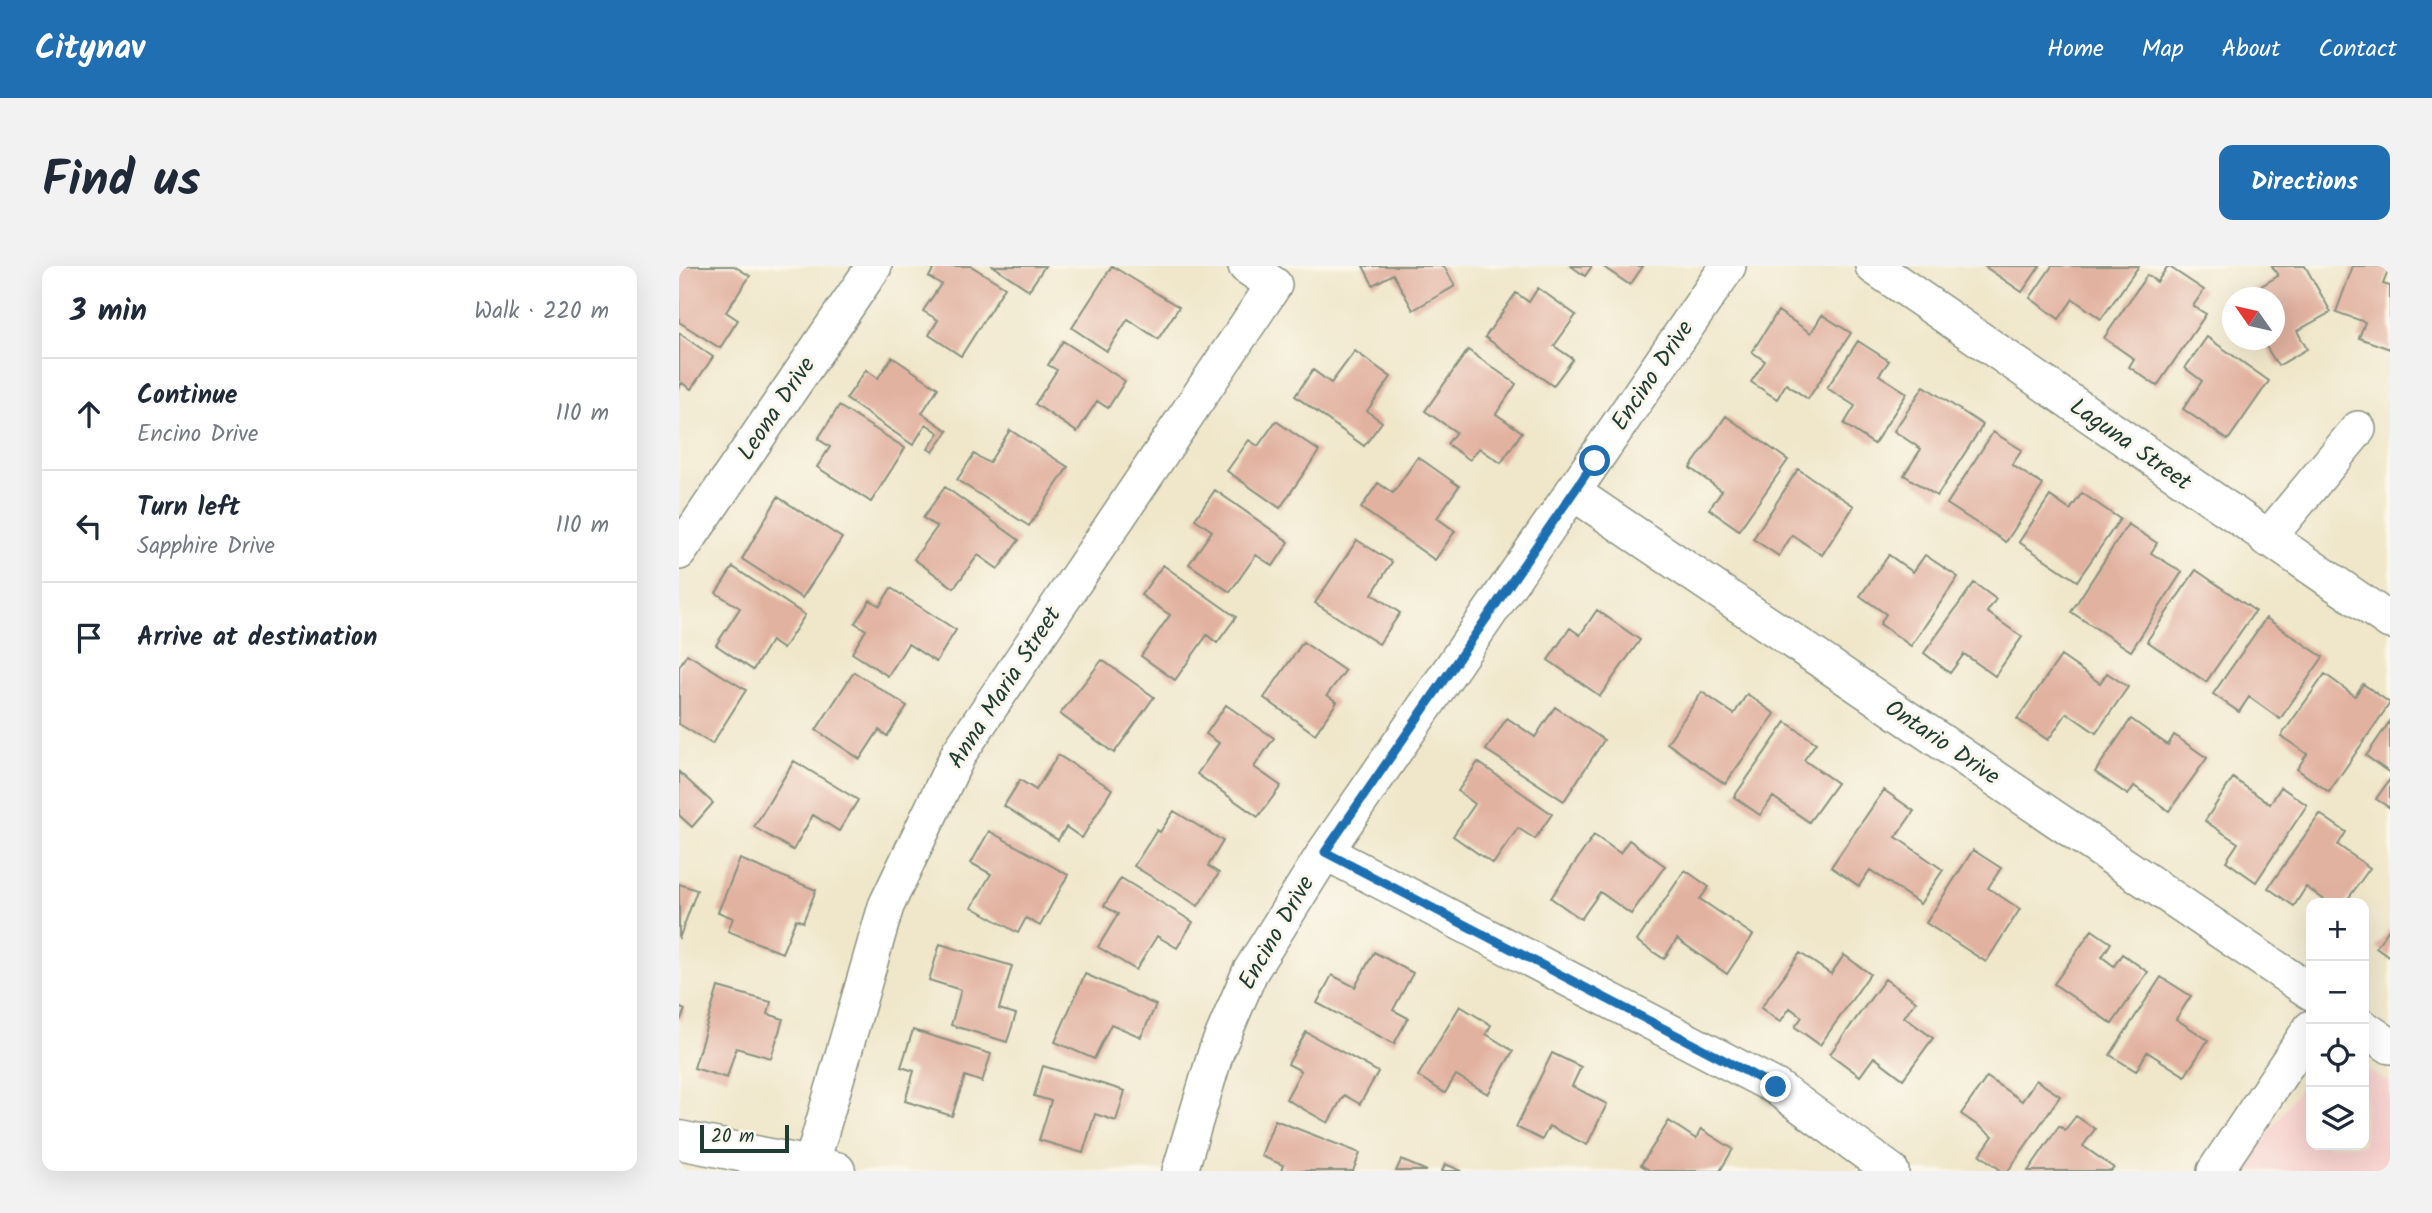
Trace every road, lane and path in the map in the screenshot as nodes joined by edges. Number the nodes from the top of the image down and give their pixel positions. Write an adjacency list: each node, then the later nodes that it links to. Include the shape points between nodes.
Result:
1 (874, 266): 8 (street, Leona Drive)
2 (1247, 266): 16 (street, Anna Maria Street, via 1274,285 959,753 886,906)
3 (1728, 266): 6 (street, Encino Drive)
4 (1873, 266): 7 (street, Laguna Street)
5 (2358, 429): 7 (street)
6 (1574, 493): 10 (street, Encino Drive); 11 (street, Ontario Drive)
7 (2267, 539): 9 (street, Laguna Street)
8 (679, 552)
9 (2390, 621)
10 (1325, 852): 17 (street, Encino Drive, via 1250,972 1216,1052); 18 (street, via 1776,1087)
11 (2306, 989)
12 (2369, 1031): 14 (street)
13 (2306, 1035): 19 (street)
14 (2390, 1046)
15 (679, 1140): 16 (street)
16 (823, 1168)
17 (1180, 1171)
18 (1891, 1171)
19 (2215, 1171)

